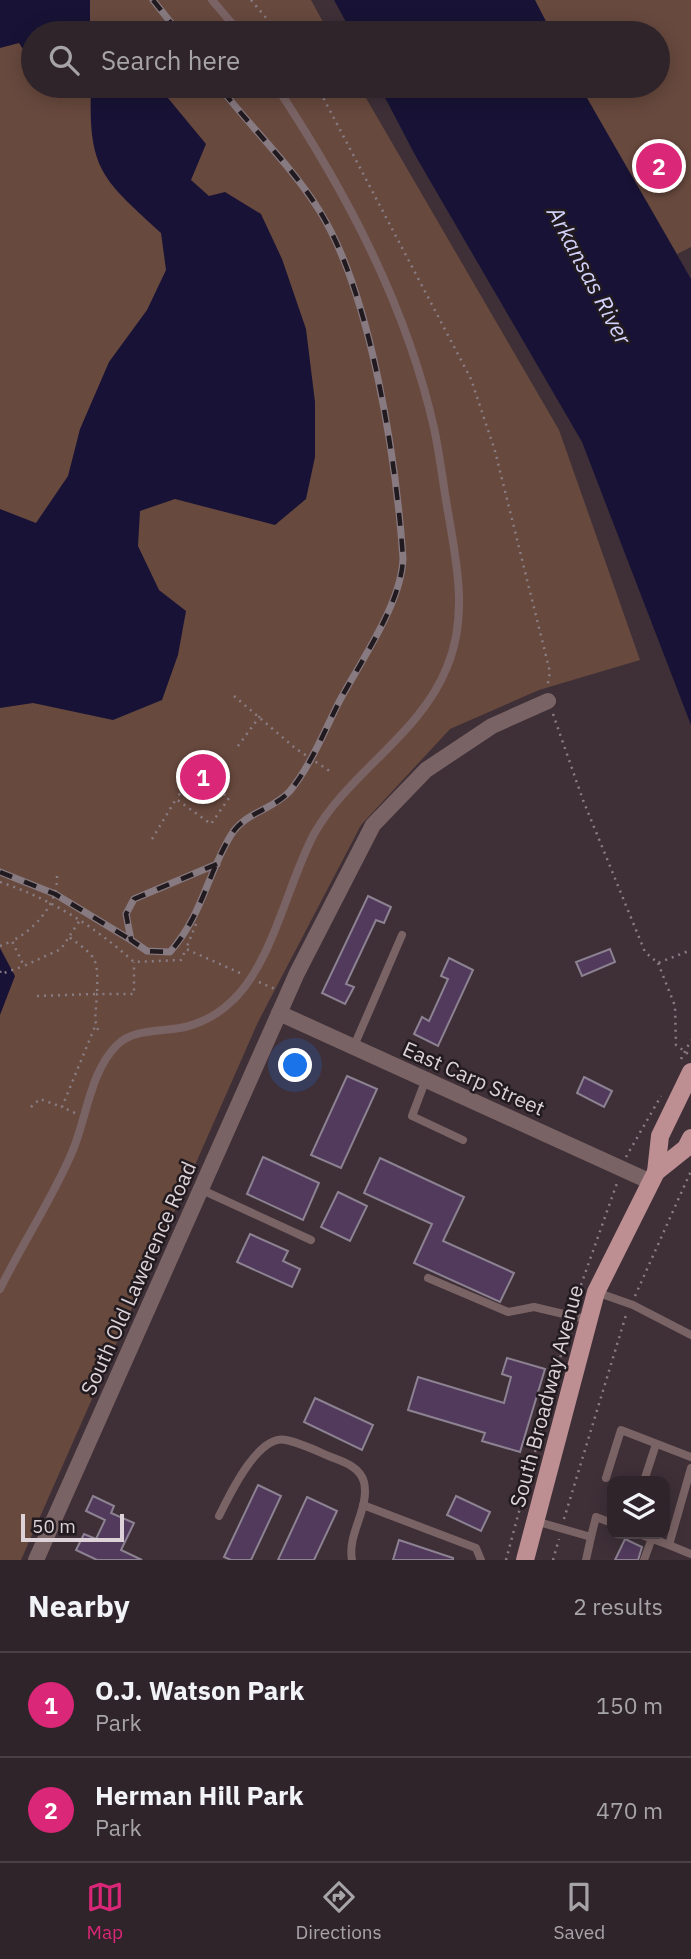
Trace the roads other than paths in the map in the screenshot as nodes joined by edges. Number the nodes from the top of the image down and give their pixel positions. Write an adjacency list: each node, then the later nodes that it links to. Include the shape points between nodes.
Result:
1 (212, 0): 2 (lane)
2 (230, 21)
3 (284, 98): 16 (lane, via 356,219 415,363 434,427 461,610 456,644 428,703 315,832 238,996 215,1017 185,1027 135,1034 118,1044 99,1070 67,1162)
4 (548, 701): 6 (street, South Old Lawerence Road, via 492,726 426,770 373,825)
5 (402, 935): 7 (lane)
6 (279, 1013): 7 (street, East Carp Street); 13 (street, South Old Lawerence Road)
7 (354, 1046): 9 (street, East Carp Street)
8 (691, 1072): 12 (main road, South Broadway Avenue, via 660,1136)
9 (426, 1079): 11 (lane, via 412,1116); 12 (street, East Carp Street)
10 (691, 1138): 12 (main road, South Broadway Avenue)
11 (463, 1140)
12 (654, 1177): 17 (main road, South Broadway Avenue)
13 (201, 1189): 14 (lane); 34 (street, South Old Lawerence Road)
14 (311, 1240)
15 (428, 1278): 18 (lane, via 508,1312 534,1307)
16 (0, 1289)
17 (596, 1292): 18 (main road, South Broadway Avenue); 19 (lane, via 631,1304)
18 (589, 1321): 27 (main road, South Broadway Avenue)
19 (691, 1335)
20 (656, 1444): 21 (lane); 23 (lane); 24 (lane, via 621,1430)
21 (691, 1457)
22 (691, 1468): 32 (lane)
23 (646, 1476)
24 (606, 1478)
25 (363, 1505): 26 (lane, via 363,1478 356,1468 284,1439 271,1440 259,1451); 35 (lane, via 350,1549); 36 (lane, via 477,1548)
26 (219, 1516)
27 (536, 1521): 29 (lane); 37 (main road, South Broadway Avenue)
28 (607, 1522): 29 (lane, via 596,1517)
29 (591, 1537): 38 (lane)
30 (652, 1539): 39 (lane)
31 (654, 1539): 32 (lane)
32 (669, 1545): 33 (lane)
33 (691, 1554)
34 (36, 1560)
35 (352, 1560)
36 (481, 1560)
37 (525, 1560)
38 (586, 1560)
39 (644, 1560)

